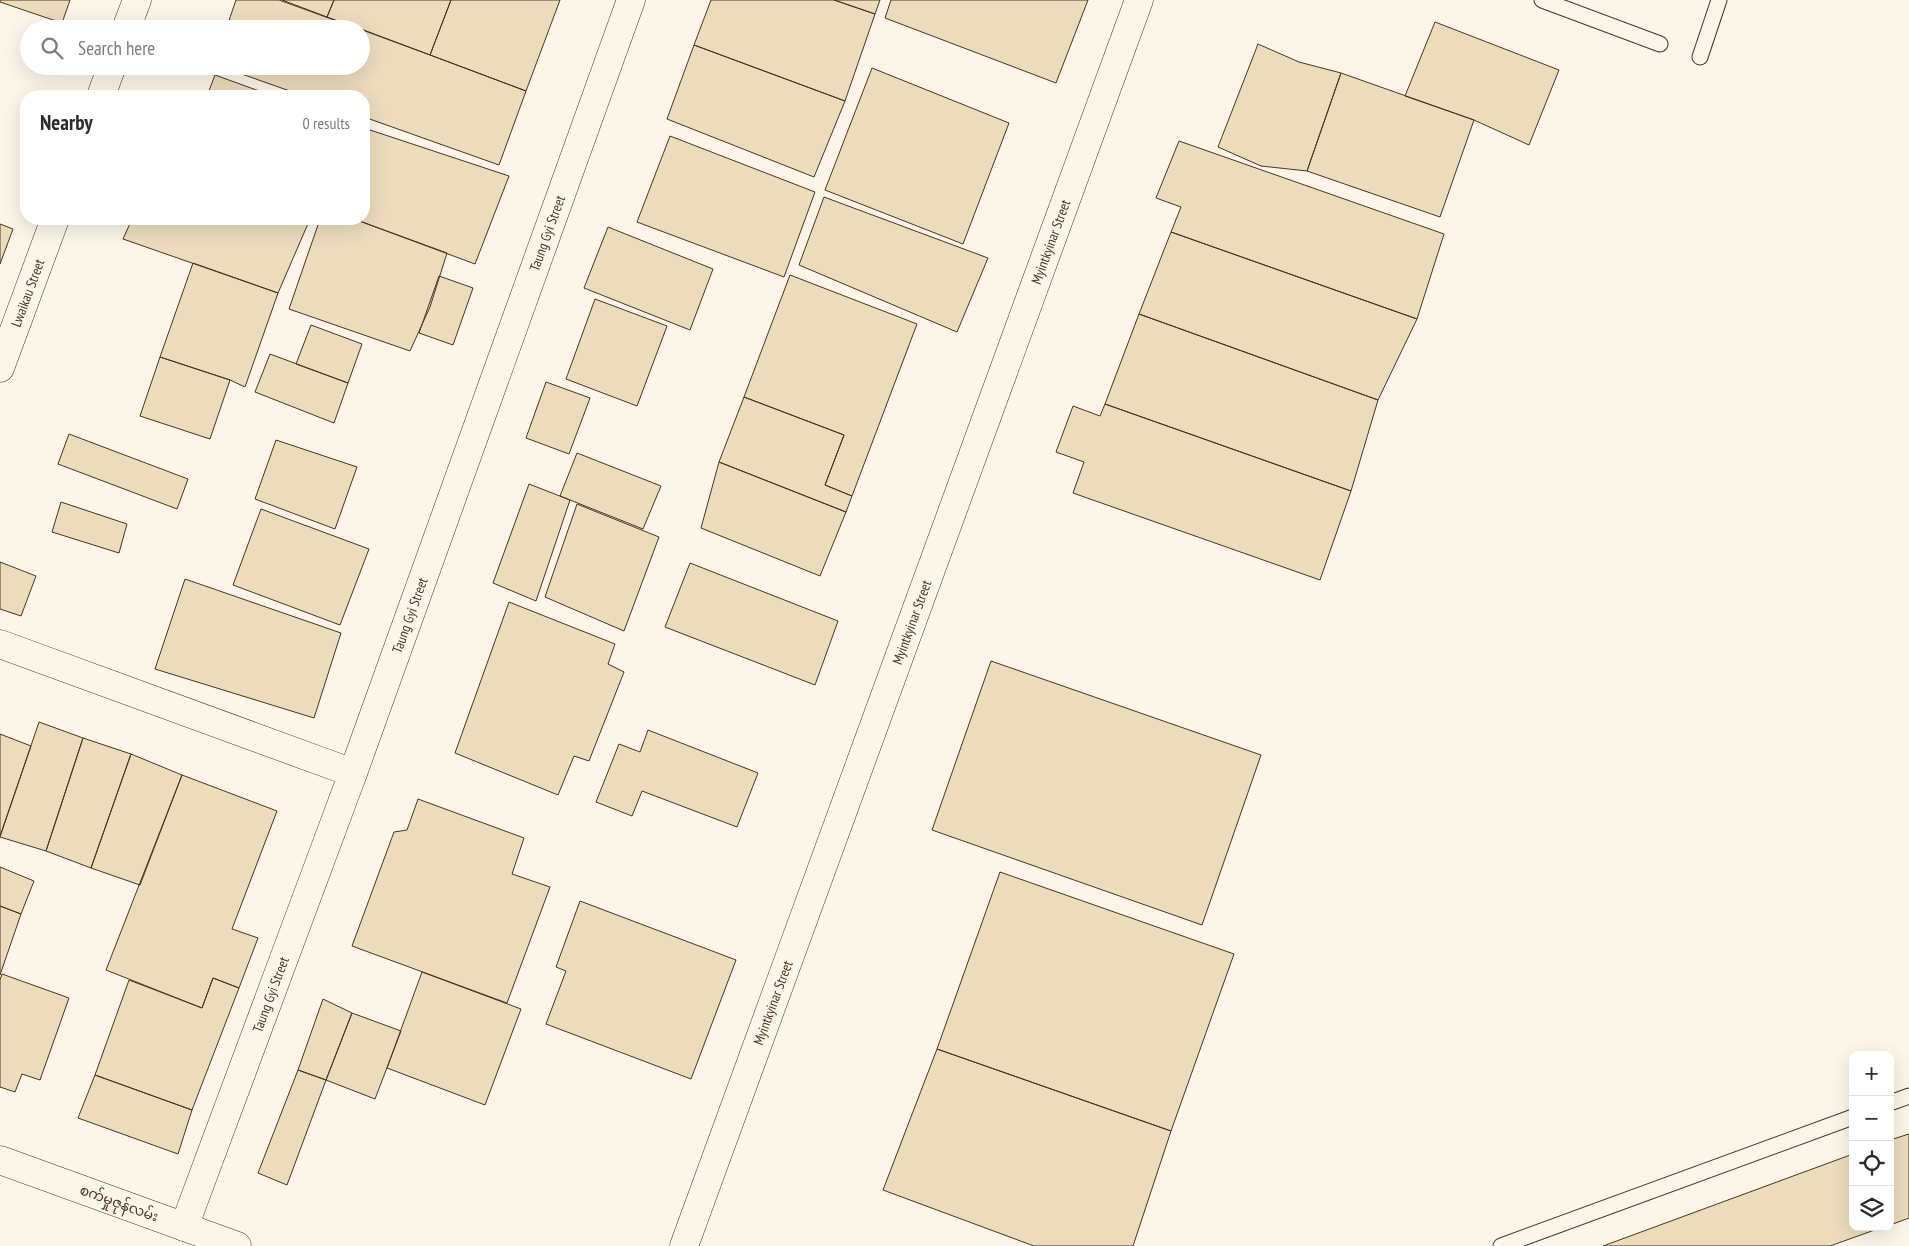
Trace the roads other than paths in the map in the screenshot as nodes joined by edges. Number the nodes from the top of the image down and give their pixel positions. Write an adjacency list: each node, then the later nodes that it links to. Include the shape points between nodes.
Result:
1 (137, 0): 6 (street)
2 (631, 0): 14 (street, Taung Gyi Street)
3 (1139, 0): 21 (street, Myintkyinar Street)
4 (1542, 0): 7 (lane)
5 (1719, 0): 8 (lane)
6 (129, 20)
7 (1660, 44)
8 (1700, 57)
9 (109, 75): 10 (street)
10 (103, 90)
11 (54, 225): 12 (street, Lwaikau Street)
12 (0, 368)
13 (0, 644): 14 (street)
14 (353, 773): 19 (street, Taung Gyi Street)
15 (1909, 1096): 16 (lane)
16 (1894, 1102)
17 (1849, 1118): 22 (lane)
18 (0, 1160): 19 (street, စက်မှုဇုန်လမ်း)
19 (184, 1227): 20 (street, စက်မှုဇုန်လမ်း)
20 (237, 1246)
21 (684, 1246)
22 (1501, 1246)

